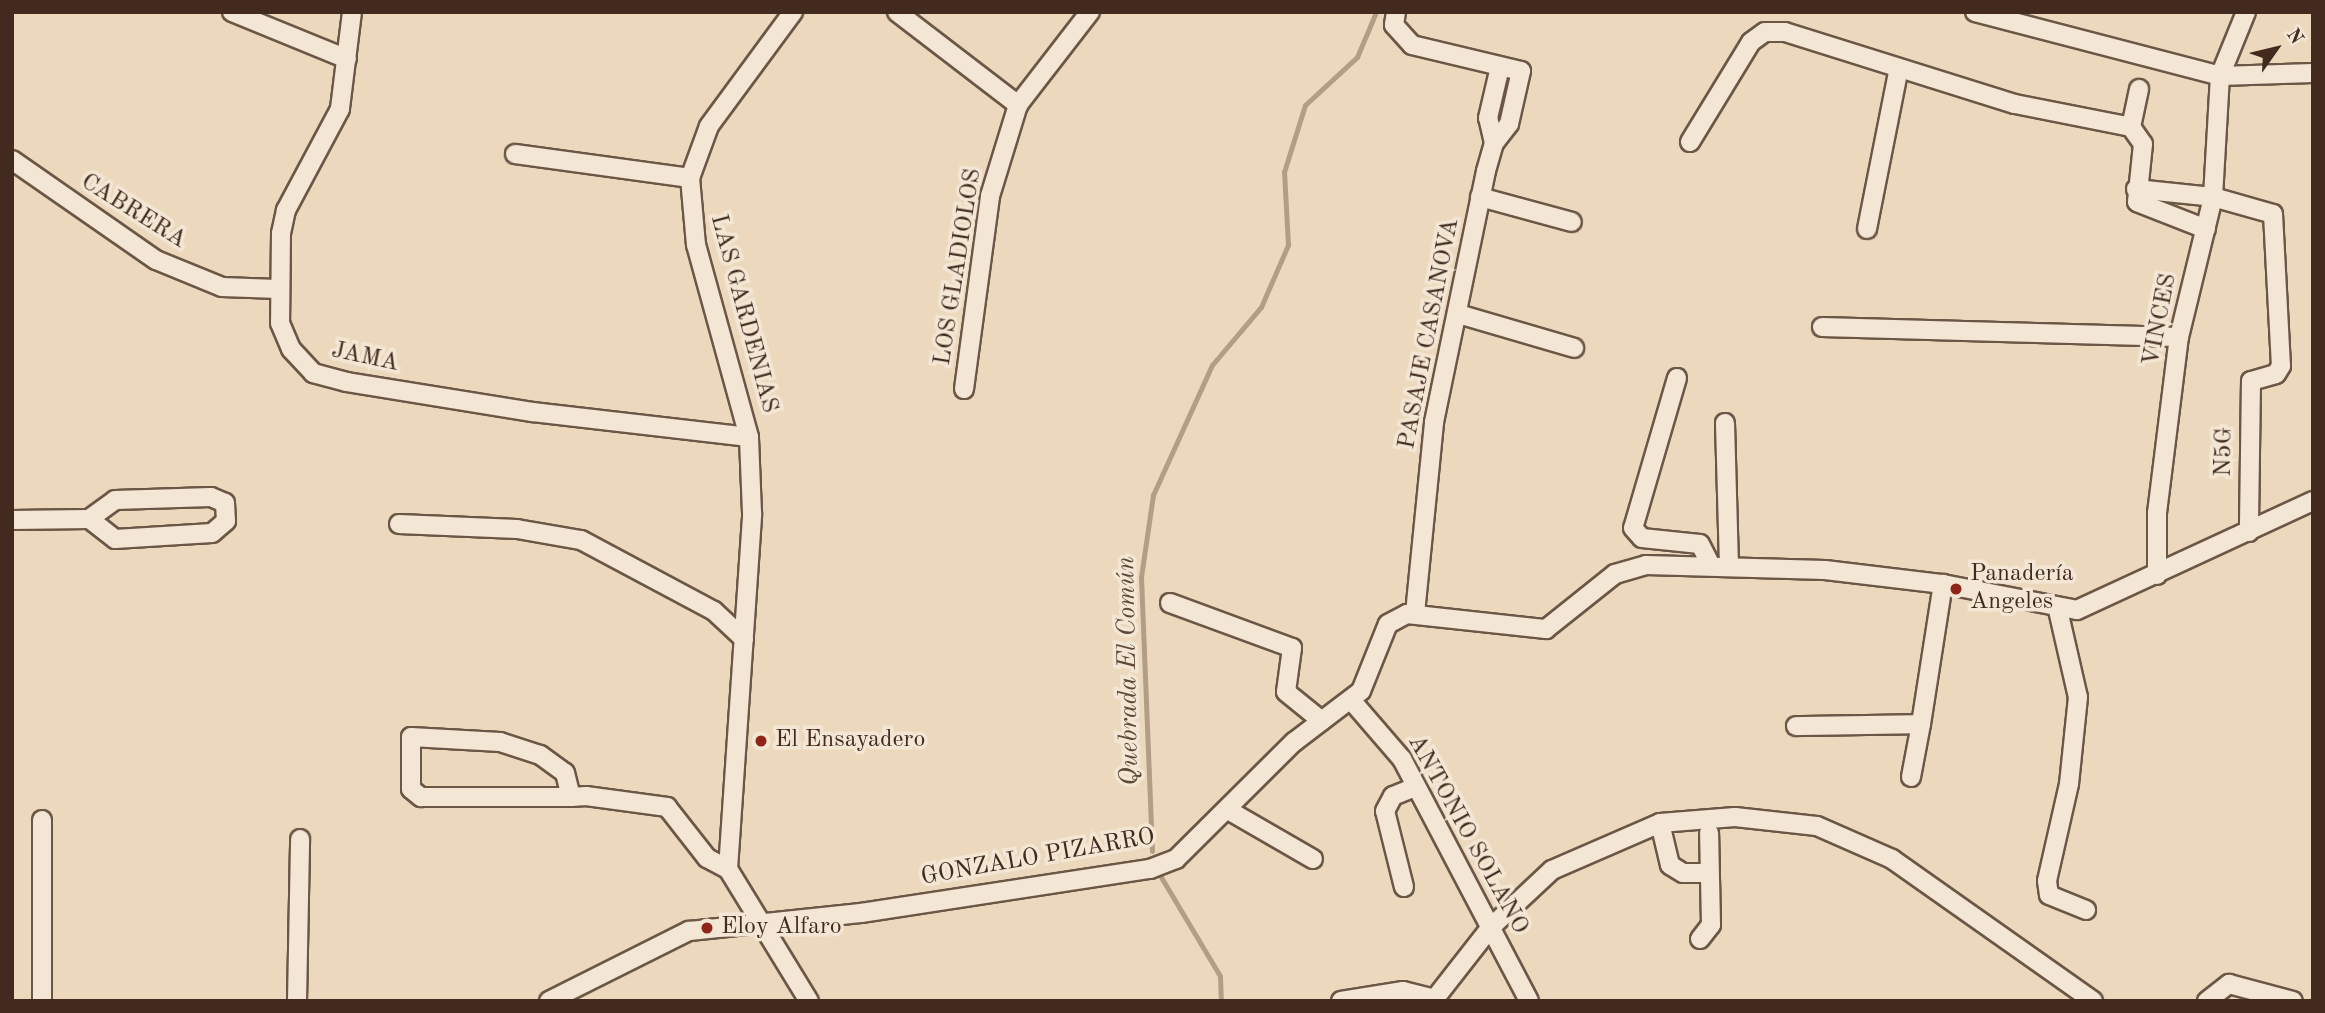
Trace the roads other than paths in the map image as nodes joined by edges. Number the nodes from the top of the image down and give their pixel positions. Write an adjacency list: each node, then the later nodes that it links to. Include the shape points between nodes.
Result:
1 (232, 12): 9 (street)
2 (352, 12): 9 (street, JAMA)
3 (793, 12): 21 (street, LAS GARDENIAS, via 709,127)
4 (897, 12): 15 (street)
5 (1090, 12): 15 (street, LOS GLADIOLOS)
6 (1395, 12): 10 (street, via 1394,24 1412,45)
7 (1975, 12): 13 (street)
8 (2246, 12): 13 (street, VINCES)
9 (346, 59): 28 (street, JAMA, via 340,109 286,209)
10 (1500, 67): 18 (street, via 1488,118); 18 (street, via 1521,71 1509,124)
11 (1898, 72): 16 (street); 17 (street, via 1785,32 1765,32 1751,42); 26 (street)
12 (2313, 73): 13 (street)
13 (2220, 76): 24 (street, VINCES)
14 (2139, 89): 16 (street)
15 (1018, 105): 34 (street, LOS GLADIOLOS, via 990,197)
16 (2131, 127): 22 (street, via 2143,144)
17 (1690, 142)
18 (1493, 146): 23 (street, PASAJE CASANOVA)
19 (515, 154): 21 (street)
20 (15, 167): 28 (street, CABRERA, via 156,260 222,287)
21 (690, 178): 36 (street, LAS GARDENIAS, via 696,245)
22 (2136, 189): 24 (street); 27 (street, via 2145,210)
23 (1480, 197): 25 (street); 29 (street, PASAJE CASANOVA)
24 (2213, 197): 27 (street, VINCES); 41 (street, N5G, via 2265,208 2275,224 2281,366 2276,374 2251,380)
25 (1572, 222)
26 (1867, 229)
27 (2206, 229): 31 (street, VINCES)
28 (278, 289): 36 (street, JAMA, via 280,323 291,349 313,373 533,412)
29 (1458, 314): 32 (street); 48 (street, PASAJE CASANOVA, via 1434,423)
30 (1822, 327): 31 (street)
31 (2179, 337): 44 (street, VINCES, via 2157,513)
32 (1574, 348)
33 (1677, 378): 42 (street, via 1633,528 1642,538 1700,544)
34 (964, 389)
35 (1725, 423): 43 (street)
36 (748, 437): 49 (street, LAS GARDENIAS)
37 (2313, 501): 41 (street)
38 (89, 519): 38 (street, via 115,539 212,533 226,521 225,503 211,497 115,499); 39 (street)
39 (12, 520)
40 (399, 524): 49 (street, via 517,529 581,540 702,604)
41 (2249, 532): 44 (street)
42 (1710, 566): 43 (street); 48 (street, via 1626,568 1565,619 1531,631)
43 (1729, 567): 45 (street)
44 (2157, 575): 47 (street, via 2089,607)
45 (1943, 584): 47 (street); 52 (street)
46 (1170, 603): 51 (street, via 1292,648 1286,692)
47 (2058, 610): 66 (street, via 2078,697 2069,784 2047,881 2049,895)
48 (1415, 613): 50 (street, GONZALO PIZARRO, via 1388,624)
49 (744, 639): 63 (street, LAS GARDENIAS)
50 (1351, 701): 51 (street, GONZALO PIZARRO); 55 (street, ANTONIO SOLANO, via 1402,759)
51 (1322, 721): 57 (street, GONZALO PIZARRO)
52 (1922, 724): 53 (street); 54 (street)
53 (1796, 726)
54 (1911, 778)
55 (1413, 788): 65 (street, via 1393,796 1385,811); 68 (street, ANTONIO SOLANO)
56 (571, 797): 56 (street, via 565,773 540,755 500,742 411,737 411,789 421,797); 63 (street, via 667,807 707,858)
57 (1228, 810): 62 (street); 67 (street, GONZALO PIZARRO, via 1195,846 1150,869 861,913)
58 (42, 821): 71 (street)
59 (1660, 823): 64 (street, via 1670,865 1683,873); 68 (street, via 1552,870); 77 (street, via 1778,819 1852,839 1923,880)
60 (1709, 833): 64 (street)
61 (300, 839): 72 (street)
62 (1313, 859)
63 (728, 869): 67 (street)
64 (1709, 873): 69 (street, via 1710,925)
65 (1404, 887)
66 (2086, 910)
67 (758, 920): 73 (street, GONZALO PIZARRO, via 690,931); 74 (street)
68 (1490, 928): 70 (street); 76 (street, ANTONIO SOLANO)
69 (1700, 939)
70 (1434, 1000): 75 (street, via 1403,991)
71 (43, 1001)
72 (297, 1001)
73 (549, 1001)
74 (809, 1001)
75 (1341, 1001)
76 (1529, 1001)
77 (2093, 1001)
78 (2207, 1001): 79 (street, via 2229,984)
79 (2293, 1001)

